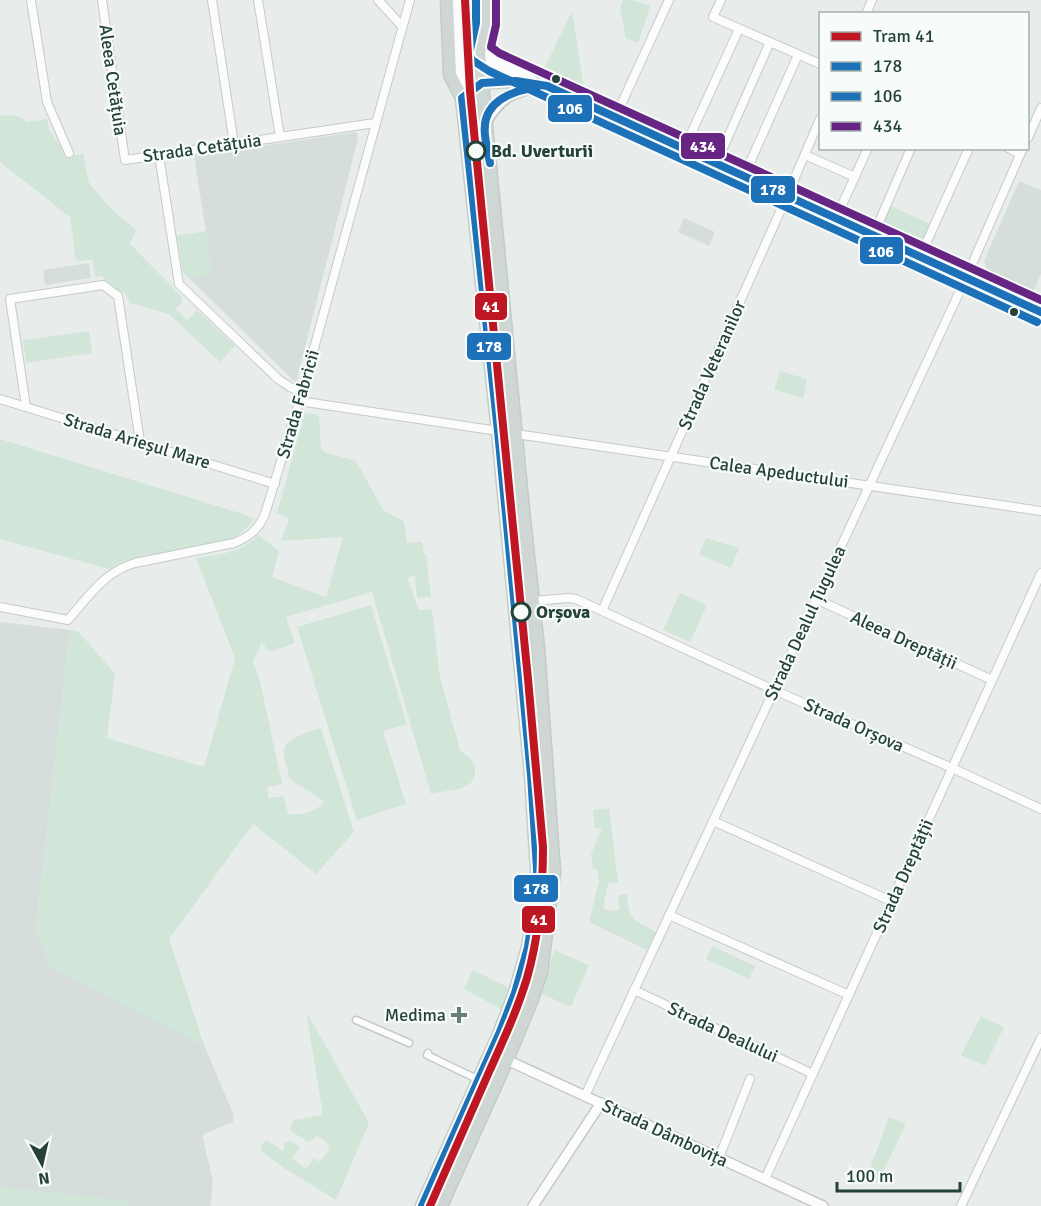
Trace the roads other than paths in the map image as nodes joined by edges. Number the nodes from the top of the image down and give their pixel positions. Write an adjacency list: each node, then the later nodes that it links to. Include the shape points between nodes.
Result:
1 (31, 0): 35 (street, via 47,102)
2 (102, 0): 38 (street, Aleea Cetățuia)
3 (212, 0): 29 (street)
4 (258, 0): 28 (street, Strada Cetățuia)
5 (378, 0): 13 (street)
6 (410, 0): 13 (street, Strada Fabricii)
7 (447, 0): 21 (main road, via 450,75)
8 (456, 0): 21 (main road)
9 (476, 0): 16 (main road)
10 (486, 0): 16 (main road, via 486,24)
11 (669, 0): 23 (street)
12 (721, 0): 14 (street, via 713,17)
13 (402, 26): 26 (street, Strada Fabricii)
14 (739, 28): 15 (street); 30 (street)
15 (770, 42): 17 (street); 39 (street)
16 (479, 52): 19 (main road); 20 (main road)
17 (798, 55): 18 (street); 40 (street)
18 (819, 64)
19 (482, 83): 20 (main road, via 516,81); 21 (main road); 24 (main road)
20 (547, 87): 23 (main road); 24 (main road, via 508,96)
21 (462, 98): 52 (main road)
22 (1041, 108): 27 (street)
23 (615, 118): 30 (main road)
24 (486, 121): 53 (main road)
25 (819, 121): 37 (street, Strada Veteranilor)
26 (375, 123): 28 (street, Strada Cetățuia); 48 (street, Strada Fabricii)
27 (1029, 136)
28 (279, 137): 29 (street, Strada Cetățuia)
29 (234, 144): 36 (street, Strada Cetățuia)
30 (684, 149): 39 (main road)
31 (867, 150): 41 (street)
32 (910, 150): 44 (street)
33 (968, 150): 45 (street)
34 (1021, 151): 46 (street, Strada Dealul Țugulea)
35 (69, 153)
36 (159, 155): 38 (street, Strada Cetățuia); 48 (street, via 180,284 278,379)
37 (805, 155): 41 (street); 42 (street, Strada Veteranilor)
38 (125, 160)
39 (716, 164): 40 (main road)
40 (744, 176): 42 (main road)
41 (855, 177): 43 (street)
42 (787, 196): 43 (main road); 55 (street, Strada Veteranilor)
43 (836, 218): 44 (main road)
44 (873, 236): 45 (main road)
45 (920, 257): 46 (main road)
46 (966, 278): 47 (main road); 57 (street, Strada Dealul Țugulea)
47 (1041, 312)
48 (302, 392): 50 (street, Strada Fabricii)
49 (0, 399): 51 (street, Strada Arieșul Mare)
50 (299, 401): 52 (street); 56 (street, Strada Fabricii)
51 (26, 407): 54 (street, Strada Arieșul Mare); 54 (street, via 10,299 103,285 118,296)
52 (498, 431): 80 (main road, via 537,869 533,918 522,970)
53 (516, 434): 55 (street, Calea Apeductului); 61 (main road)
54 (140, 442): 56 (street, Strada Arieșul Mare)
55 (671, 456): 57 (street, Calea Apeductului); 63 (street, Strada Veteranilor)
56 (275, 484): 62 (street, Strada Fabricii, via 263,520 248,537 228,545 123,567 99,585 68,620)
57 (869, 486): 58 (street, Calea Apeductului); 60 (street, Strada Dealul Țugulea)
58 (1041, 511)
59 (1041, 573): 64 (street, Strada Dreptății)
60 (816, 599): 64 (street, Aleea Dreptății); 65 (street, Strada Dealul Țugulea)
61 (533, 601): 63 (street, Strada Orșova, via 572,598); 77 (main road, via 554,872 541,972)
62 (0, 607)
63 (602, 611): 65 (street, Strada Orșova)
64 (992, 680): 66 (street, Strada Dreptății)
65 (774, 690): 66 (street, Strada Orșova); 68 (street, Strada Dealul Țugulea)
66 (952, 768): 67 (street, Strada Orșova); 69 (street, Strada Dreptății)
67 (1041, 809)
68 (712, 821): 69 (street); 70 (street, Strada Dealul Țugulea)
69 (891, 901): 72 (street, Strada Dreptății)
70 (669, 915): 71 (street, Strada Dealul Țugulea); 72 (street)
71 (634, 990): 78 (street, Strada Dealului); 81 (street, Strada Dealul Țugulea)
72 (849, 995): 78 (street, Strada Dreptății)
73 (356, 1020): 75 (street)
74 (1041, 1038): 89 (street)
75 (409, 1043)
76 (428, 1053): 80 (street)
77 (507, 1060): 81 (street, Strada Dâmbovița); 86 (main road)
78 (813, 1074): 84 (street, Strada Dreptății)
79 (750, 1079): 83 (street)
80 (479, 1080): 85 (main road)
81 (585, 1096): 82 (street, Strada Dâmbovița)
82 (601, 1103): 83 (street, Strada Dâmbovița); 87 (street)
83 (719, 1158): 84 (street, Strada Dâmbovița)
84 (765, 1179): 88 (street, Strada Dâmbovița)
85 (422, 1206)
86 (441, 1206)
87 (534, 1206)
88 (824, 1206)
89 (961, 1206)

